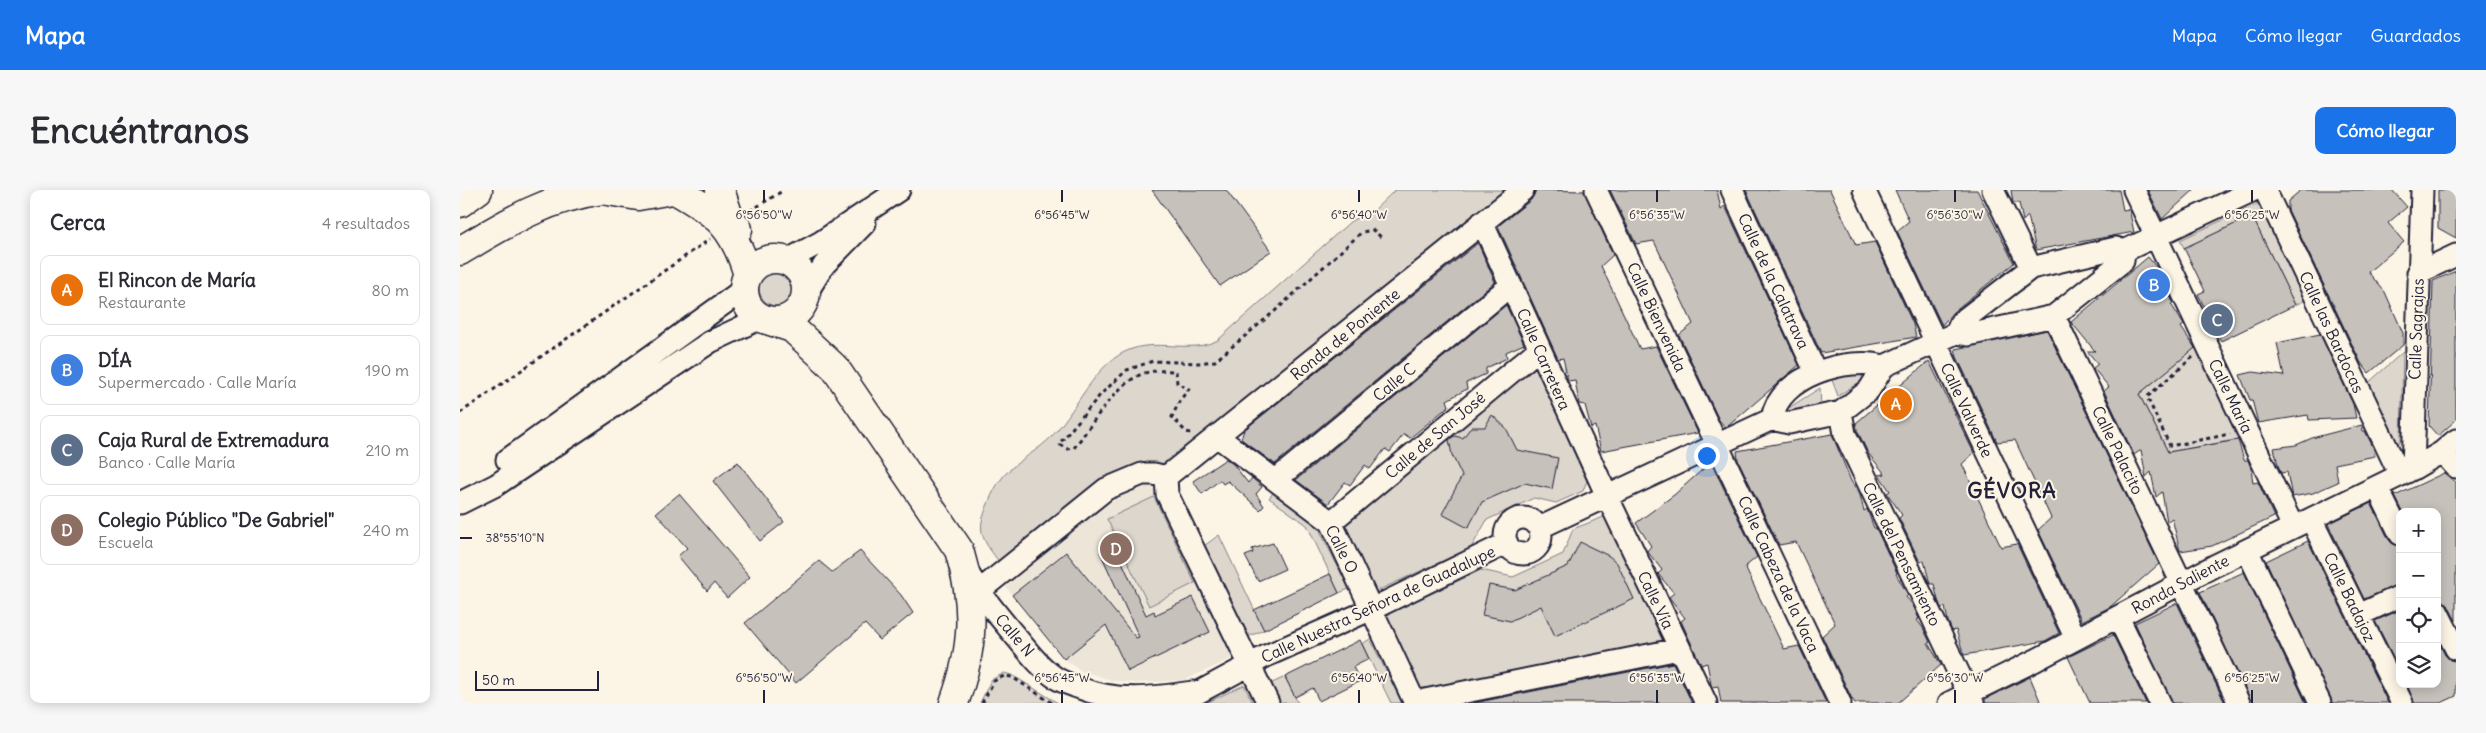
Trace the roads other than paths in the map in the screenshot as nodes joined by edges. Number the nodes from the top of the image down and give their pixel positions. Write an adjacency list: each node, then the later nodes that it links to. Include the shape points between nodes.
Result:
1 (478, 190): 15 (main road)
2 (602, 190): 3 (main road, via 638,196); 19 (main road, via 575,194 521,214)
3 (674, 190): 17 (main road)
4 (720, 190): 17 (main road)
5 (1523, 190): 16 (street, Ronda de Poniente)
6 (1596, 190): 39 (street, Calle Bienvenida)
7 (1732, 190): 35 (street, Calle de la Calatrava)
8 (1864, 190): 31 (street, Calle Valverde)
9 (1994, 190): 23 (street)
10 (2134, 190): 18 (street, Calle María)
11 (2254, 190): 18 (street)
12 (2265, 190): 41 (street, Calle las Bardocas)
13 (2422, 190): 24 (street, Calle Sagrajas)
14 (895, 193): 22 (street, via 821,242); 27 (street, via 824,265)
15 (460, 203)
16 (1482, 222): 26 (street, Calle Carretera); 38 (street, Ronda de Poniente)
17 (730, 225): 22 (main road, via 760,251); 25 (main road, via 740,249)
18 (2155, 237): 20 (street); 49 (street, Calle María, via 2247,431)
19 (460, 251)
20 (2124, 252): 23 (street, via 2116,248); 28 (street, via 2123,261)
21 (2456, 255): 24 (street)
22 (780, 260): 25 (main road, via 762,261); 27 (main road, via 796,266 802,273)
23 (2031, 268): 30 (street, via 1961,322)
24 (2418, 273): 41 (street, Calle Sagrajas)
25 (746, 282): 29 (main road, via 748,306); 45 (street)
26 (1510, 286): 32 (street, Calle Carretera); 43 (street, Calle C)
27 (806, 296): 29 (main road, via 795,315 784,321); 34 (main road)
28 (2054, 316): 30 (street, via 1968,335); 53 (street, Calle Palacito)
29 (766, 320): 34 (main road, via 792,328); 47 (street, via 710,342 496,485)
30 (1956, 333): 31 (street)
31 (1936, 343): 33 (street); 60 (street, Calle Valverde)
32 (1539, 348): 46 (street, Calle Carretera); 48 (street, Calle de San José)
33 (1884, 366): 35 (street, via 1850,363); 36 (street, via 1869,390)
34 (835, 368): 52 (main road, via 931,507)
35 (1816, 373): 37 (street, via 1785,393 1777,403)
36 (1840, 412): 37 (street, via 1789,423); 66 (street, Calle del Pensamiento, via 1845,434)
37 (1772, 419): 39 (street)
38 (1218, 437): 42 (street, Ronda de Poniente); 43 (street, Calle O)
39 (1717, 445): 46 (street); 75 (street, Calle Cabeza de la Vaca)
40 (2452, 453): 41 (street, Ronda Saliente)
41 (2406, 472): 44 (street, Ronda Saliente)
42 (1166, 478): 54 (street, via 1142,474 1106,489); 63 (street, Calle Nuestra Señora de Guadalupe, via 1167,494)
43 (1277, 479): 48 (street, Calle O)
44 (2377, 486): 49 (street, Ronda Saliente); 50 (street)
45 (460, 494)
46 (1606, 496): 56 (street, Calle Nuestra Señora de Guadalupe, via 1539,528 1541,538 1533,551 1518,553 1507,543); 61 (street, Calle Vía)
47 (460, 503)
48 (1331, 522): 56 (street, Calle O)
49 (2302, 523): 51 (street, Ronda Saliente); 57 (street, Calle Badajoz)
50 (2396, 526)
51 (2247, 550): 53 (street, Ronda Saliente); 79 (street)
52 (962, 558): 54 (street, Calle N); 69 (main road, via 972,609 970,649)
53 (2182, 583): 58 (street, Ronda Saliente); 78 (street, Calle Palacito)
54 (982, 589): 64 (street, Calle N, via 1021,643)
55 (2396, 598): 57 (street)
56 (1372, 609): 63 (street, Calle Nuestra Señora de Guadalupe); 68 (street, Calle O)
57 (2359, 616): 80 (street, Calle Badajoz)
58 (2118, 617): 60 (street, Ronda Saliente); 77 (street)
59 (2441, 619): 62 (street)
60 (2076, 639): 66 (street, Ronda Saliente)
61 (1679, 649): 68 (street); 74 (street, Calle Vía)
62 (2456, 650)
63 (1250, 665): 65 (street, Calle Nuestra Señora de Guadalupe); 73 (street, Calle Nuestra Señora de Guadalupe)
64 (1057, 679): 67 (street, Calle N, via 1087,691); 70 (street)
65 (1201, 691): 67 (street, Calle N); 71 (street, Calle Nuestra Señora de Guadalupe); 72 (street, Calle Nuestra Señora de Guadalupe)
66 (1971, 698): 76 (street, Ronda Saliente)
67 (1141, 701)
68 (1415, 702)
69 (954, 703)
70 (1101, 703)
71 (1159, 703)
72 (1179, 703)
73 (1268, 703)
74 (1706, 703)
75 (1840, 703)
76 (1949, 703)
77 (2160, 703)
78 (2239, 703)
79 (2320, 703)
80 (2402, 703)

